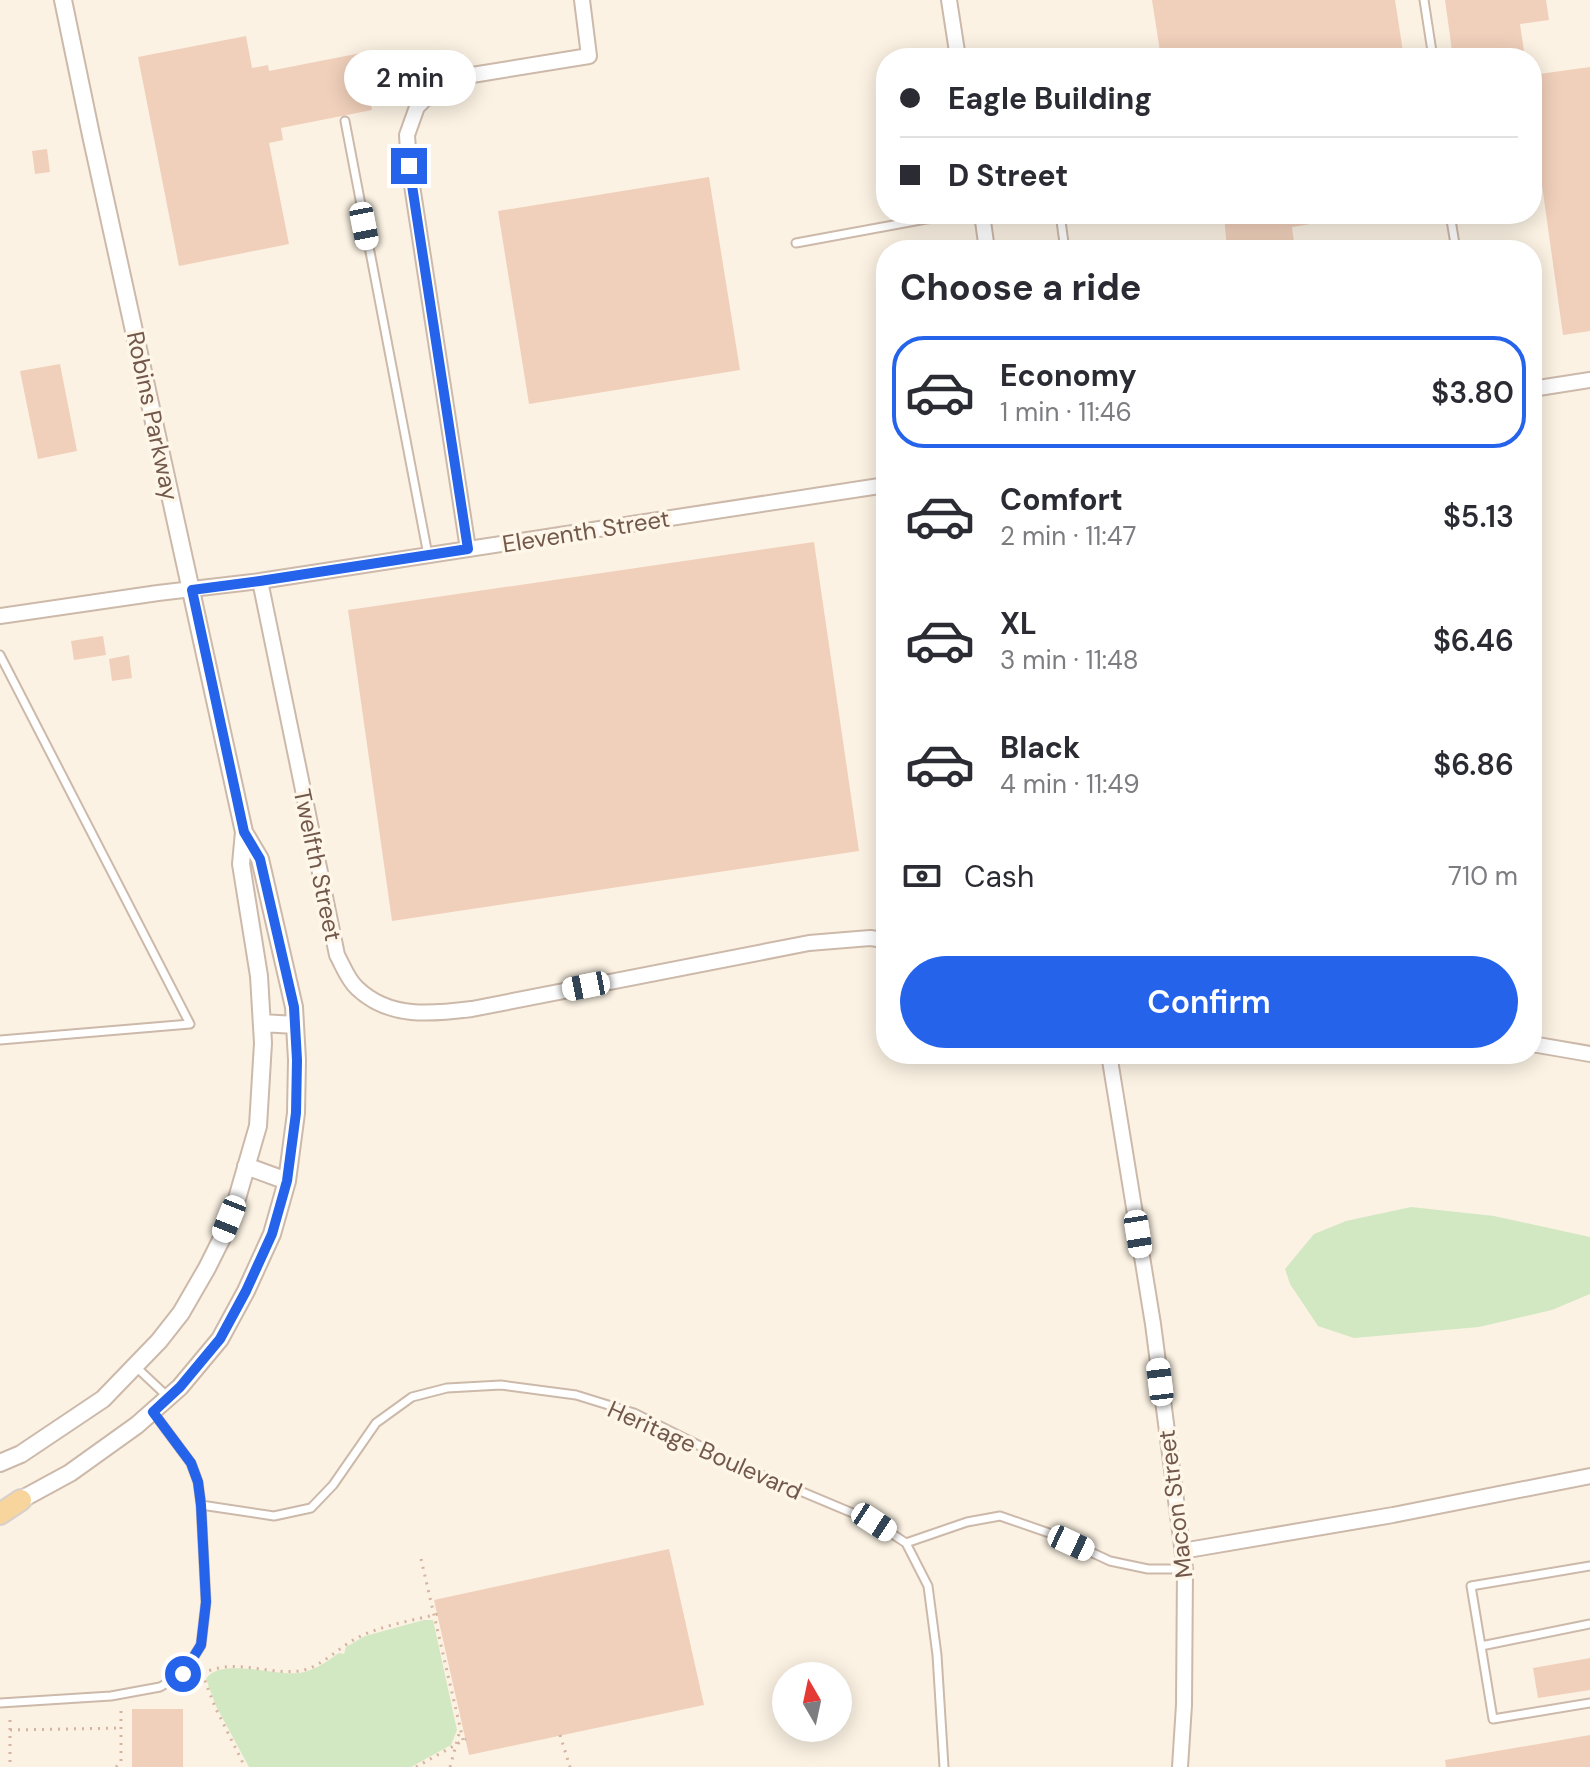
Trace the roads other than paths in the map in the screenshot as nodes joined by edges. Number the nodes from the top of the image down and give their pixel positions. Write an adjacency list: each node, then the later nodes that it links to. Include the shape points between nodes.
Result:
1 (63, 0): 16 (street, Robins Parkway)
2 (582, 0): 13 (street, via 589,56 466,76 438,86 417,107 407,135)
3 (949, 0): 5 (street)
4 (1424, 0): 6 (lane)
5 (956, 48)
6 (1431, 48)
7 (345, 121): 14 (lane)
8 (899, 224): 9 (lane)
9 (796, 243)
10 (1590, 380): 11 (street)
11 (1542, 387)
12 (876, 487): 13 (street, Eleventh Street)
13 (468, 549): 14 (street, Eleventh Street)
14 (428, 555): 15 (street, Eleventh Street)
15 (260, 581): 16 (street, Eleventh Street); 20 (street, Twelfth Street, via 337,955 355,987 382,1006 438,1013 472,1009 809,943)
16 (192, 590): 17 (street, Eleventh Street); 19 (street, Robins Parkway)
17 (0, 616)
18 (0, 655): 23 (lane, via 190,1024)
19 (244, 832): 21 (street, Robins Parkway, via 241,864); 22 (street, Robins Parkway, via 260,859)
20 (876, 939)
21 (262, 1023): 22 (street); 27 (street, Robins Parkway, via 258,1126)
22 (295, 1025): 28 (street, Robins Parkway, via 296,1113)
23 (0, 1040)
24 (1542, 1046): 25 (street)
25 (1590, 1054)
26 (1111, 1064): 38 (street, Macon Street, via 1153,1324)
27 (246, 1166): 28 (street); 29 (street, Robins Parkway, via 232,1214 207,1268 181,1313)
28 (287, 1181): 30 (street, Robins Parkway, via 272,1234 220,1339)
29 (135, 1366): 30 (lane); 32 (street, Robins Parkway, via 103,1399)
30 (168, 1397): 31 (street, Robins Parkway)
31 (153, 1412): 34 (street, Robins Parkway, via 70,1473); 35 (lane, via 191,1463)
32 (0, 1463)
33 (1590, 1476): 38 (street)
34 (21, 1500): 36 (main road)
35 (201, 1505): 37 (lane, Heritage Boulevard, via 274,1516 311,1508 376,1423 412,1397 447,1388 501,1385 576,1395 634,1413 738,1465 874,1522); 43 (lane, via 206,1602 201,1645 183,1674 160,1687 119,1695)
36 (0, 1511)
37 (906, 1543): 40 (lane, via 1000,1516 1110,1561); 45 (lane, via 928,1586)
38 (1182, 1551): 40 (street, Macon Street)
39 (1590, 1566): 42 (lane, via 1471,1586)
40 (1185, 1569): 46 (street, Macon Street)
41 (1590, 1624): 42 (lane)
42 (1481, 1646): 44 (lane, via 1493,1719)
43 (0, 1703)
44 (1590, 1703)
45 (944, 1767)
46 (1180, 1767)

